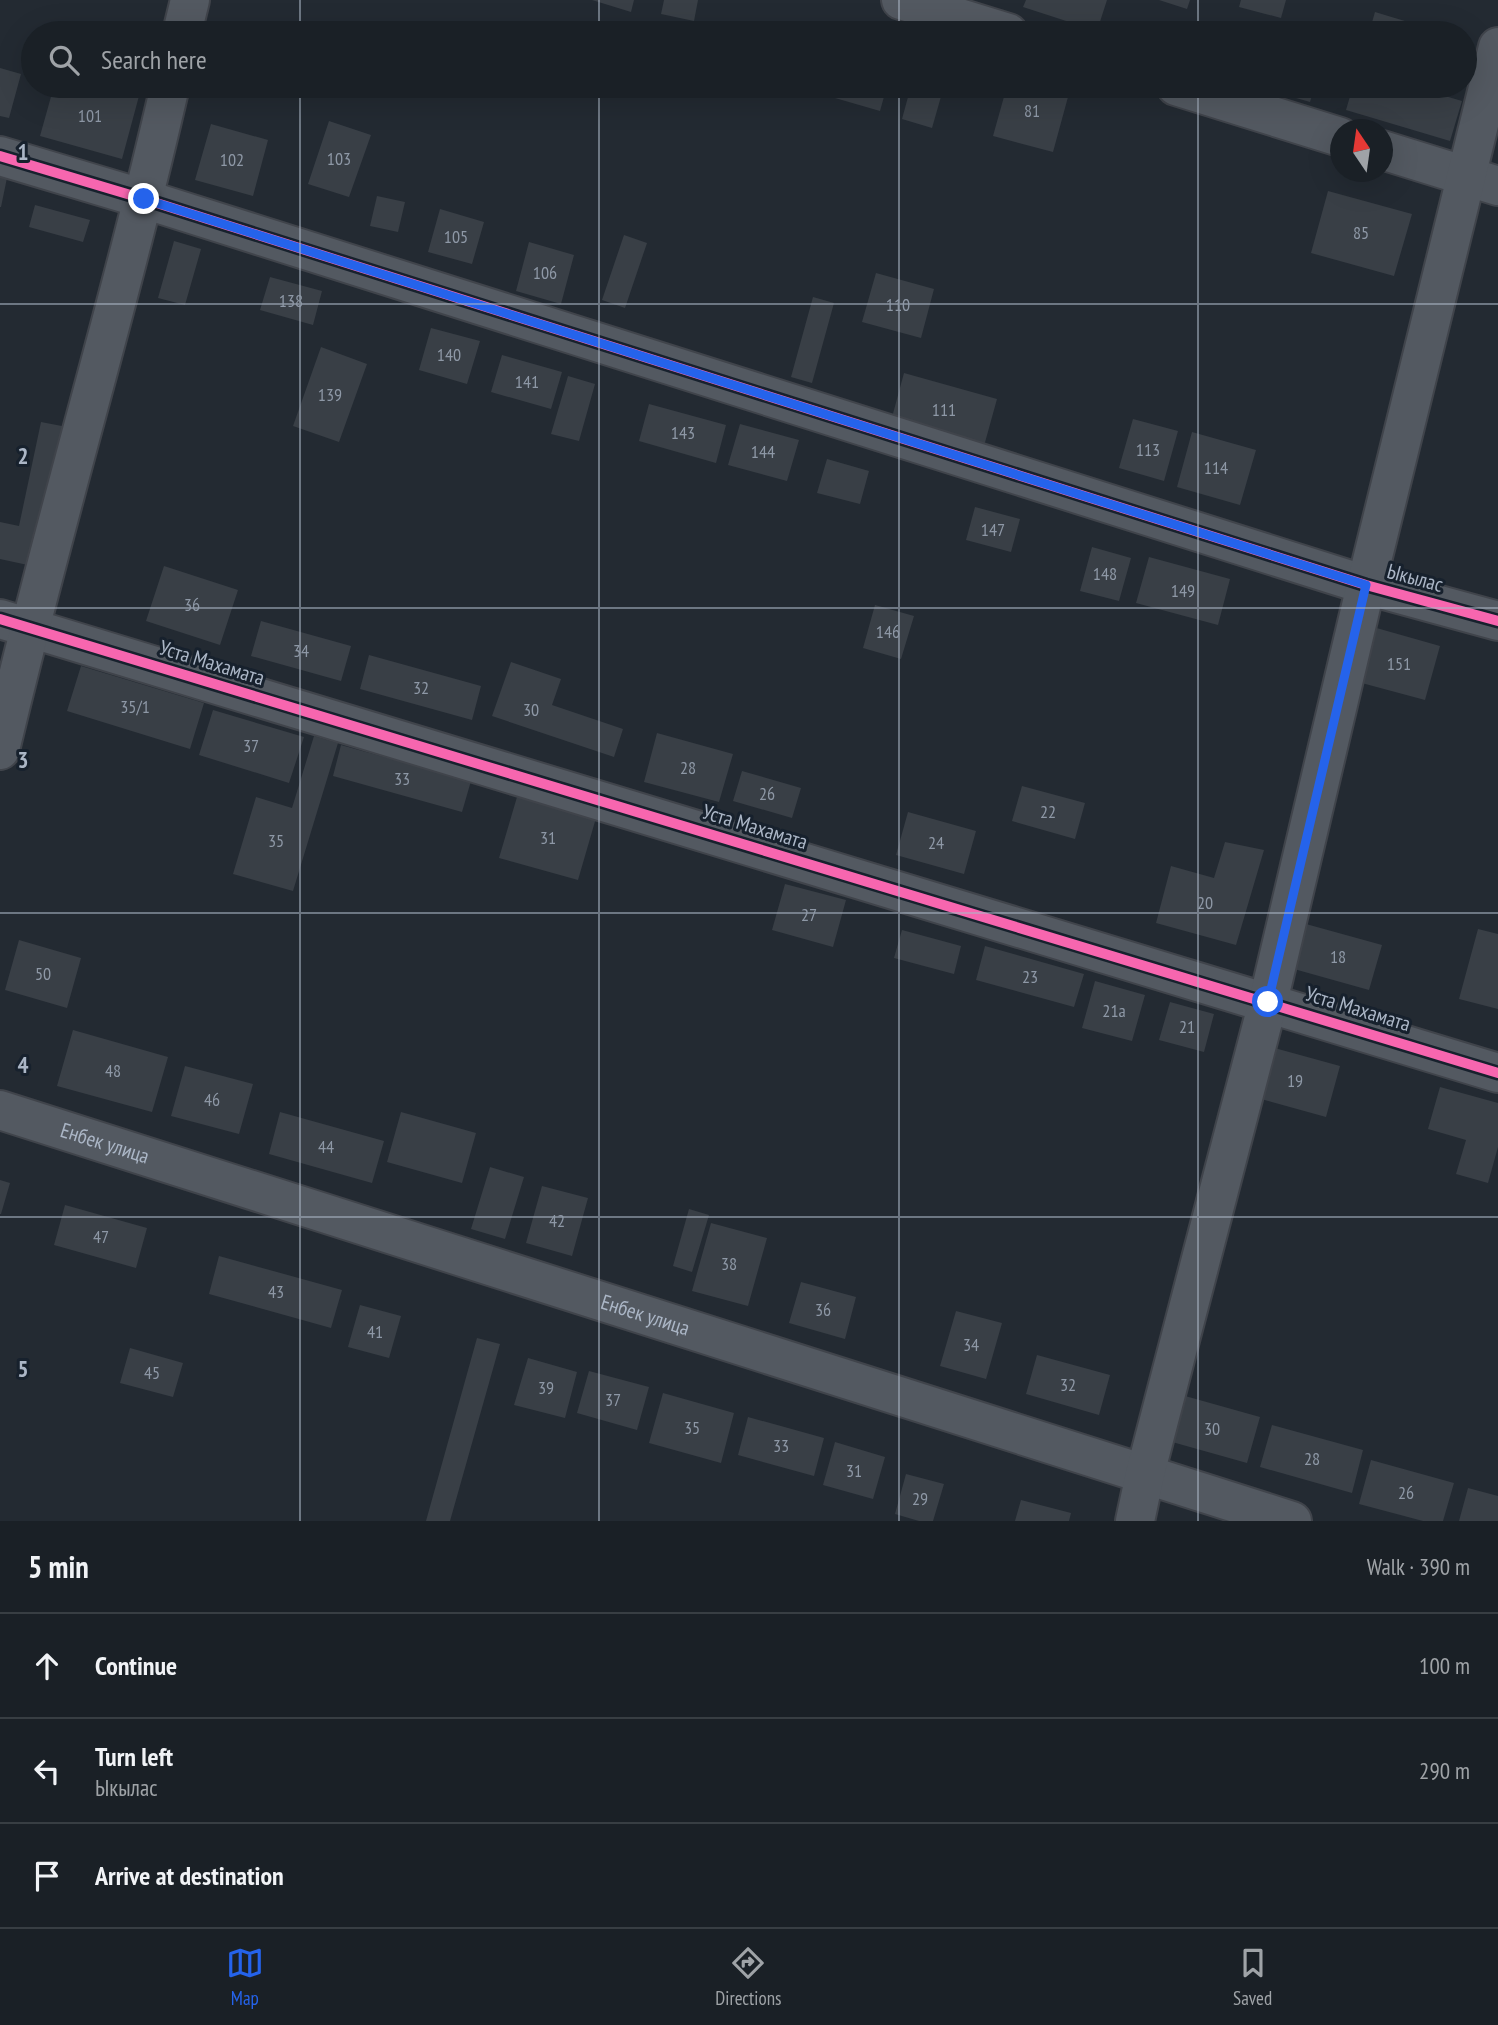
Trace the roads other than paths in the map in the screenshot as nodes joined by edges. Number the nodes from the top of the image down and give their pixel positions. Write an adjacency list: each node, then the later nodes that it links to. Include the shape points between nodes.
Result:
1 (190, 0): 3 (street)
2 (901, 0): 4 (street)
3 (185, 21)
4 (969, 21)
5 (1498, 47): 11 (street)
6 (167, 98): 12 (street)
7 (1215, 98): 8 (street)
8 (1330, 134)
9 (1393, 153): 11 (street)
10 (0, 156): 12 (street, Ыкылас)
11 (1482, 181): 13 (street)
12 (144, 199): 13 (street, Ыкылас); 15 (street)
13 (1366, 585): 14 (street, Ыкылас); 17 (street)
14 (1498, 621)
15 (14, 623): 16 (street); 17 (street, Уста Махамата)
16 (0, 750)
17 (1268, 1002): 18 (street, Уста Махамата); 20 (street)
18 (1498, 1073)
19 (0, 1110): 20 (street, Енбек улица)
20 (1145, 1474): 21 (street); 22 (street, Енбек улица)
21 (1135, 1521)
22 (1292, 1521)

